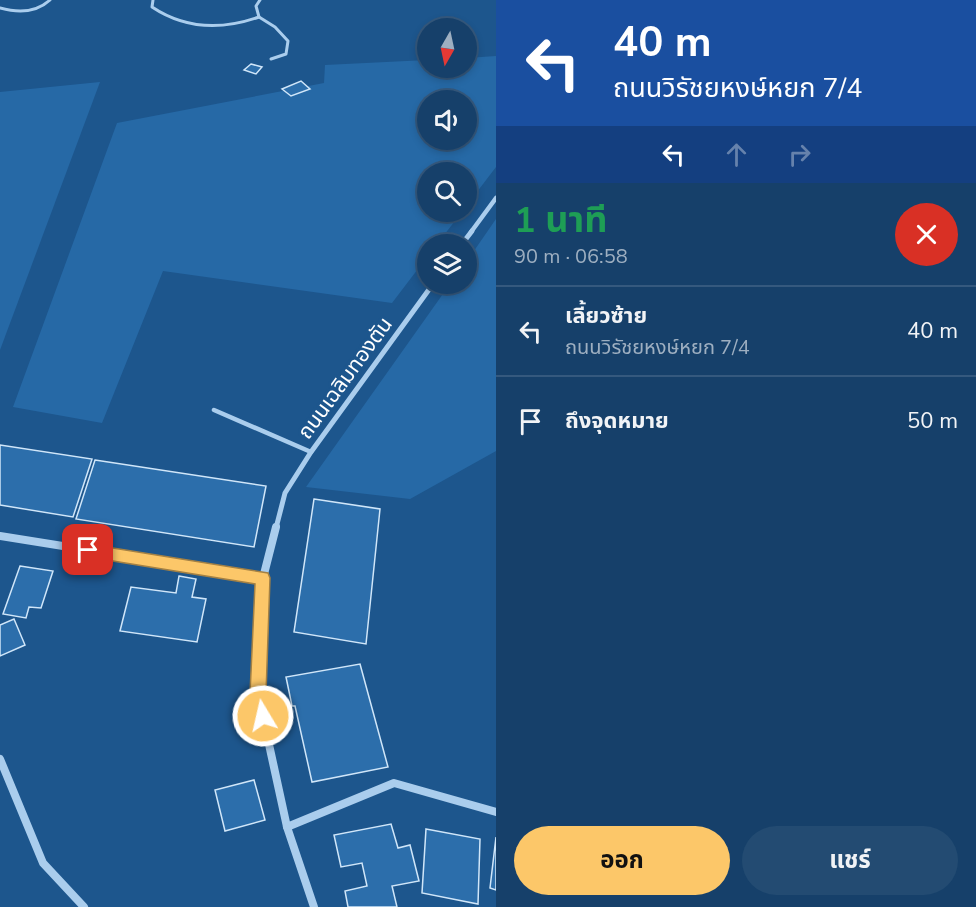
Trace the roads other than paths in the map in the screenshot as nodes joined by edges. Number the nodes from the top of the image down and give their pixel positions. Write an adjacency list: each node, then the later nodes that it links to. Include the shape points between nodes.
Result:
1 (50, 0): 4 (lane, via 29,11)
2 (153, 0): 5 (lane, via 152,7 162,15 210,27 241,24)
3 (260, 0): 5 (lane, via 256,6)
4 (0, 8)
5 (259, 17): 6 (lane, via 288,41 286,54)
6 (272, 59)
7 (496, 198): 8 (street)
8 (469, 234)
9 (427, 294): 11 (street, ถนนเฉลิมทองตัน)
10 (214, 410): 11 (lane)
11 (311, 452): 13 (street, ถนนเฉลิมทองตัน, via 285,494)
12 (0, 536): 13 (street)
13 (263, 578): 16 (street, ถนนเฉลิมทองตัน, via 258,694)
14 (0, 759): 17 (street, via 43,862)
15 (496, 812): 16 (street, via 394,783)
16 (287, 827): 18 (street, ถนนเฉลิมทองตัน)
17 (84, 907)
18 (315, 907)

